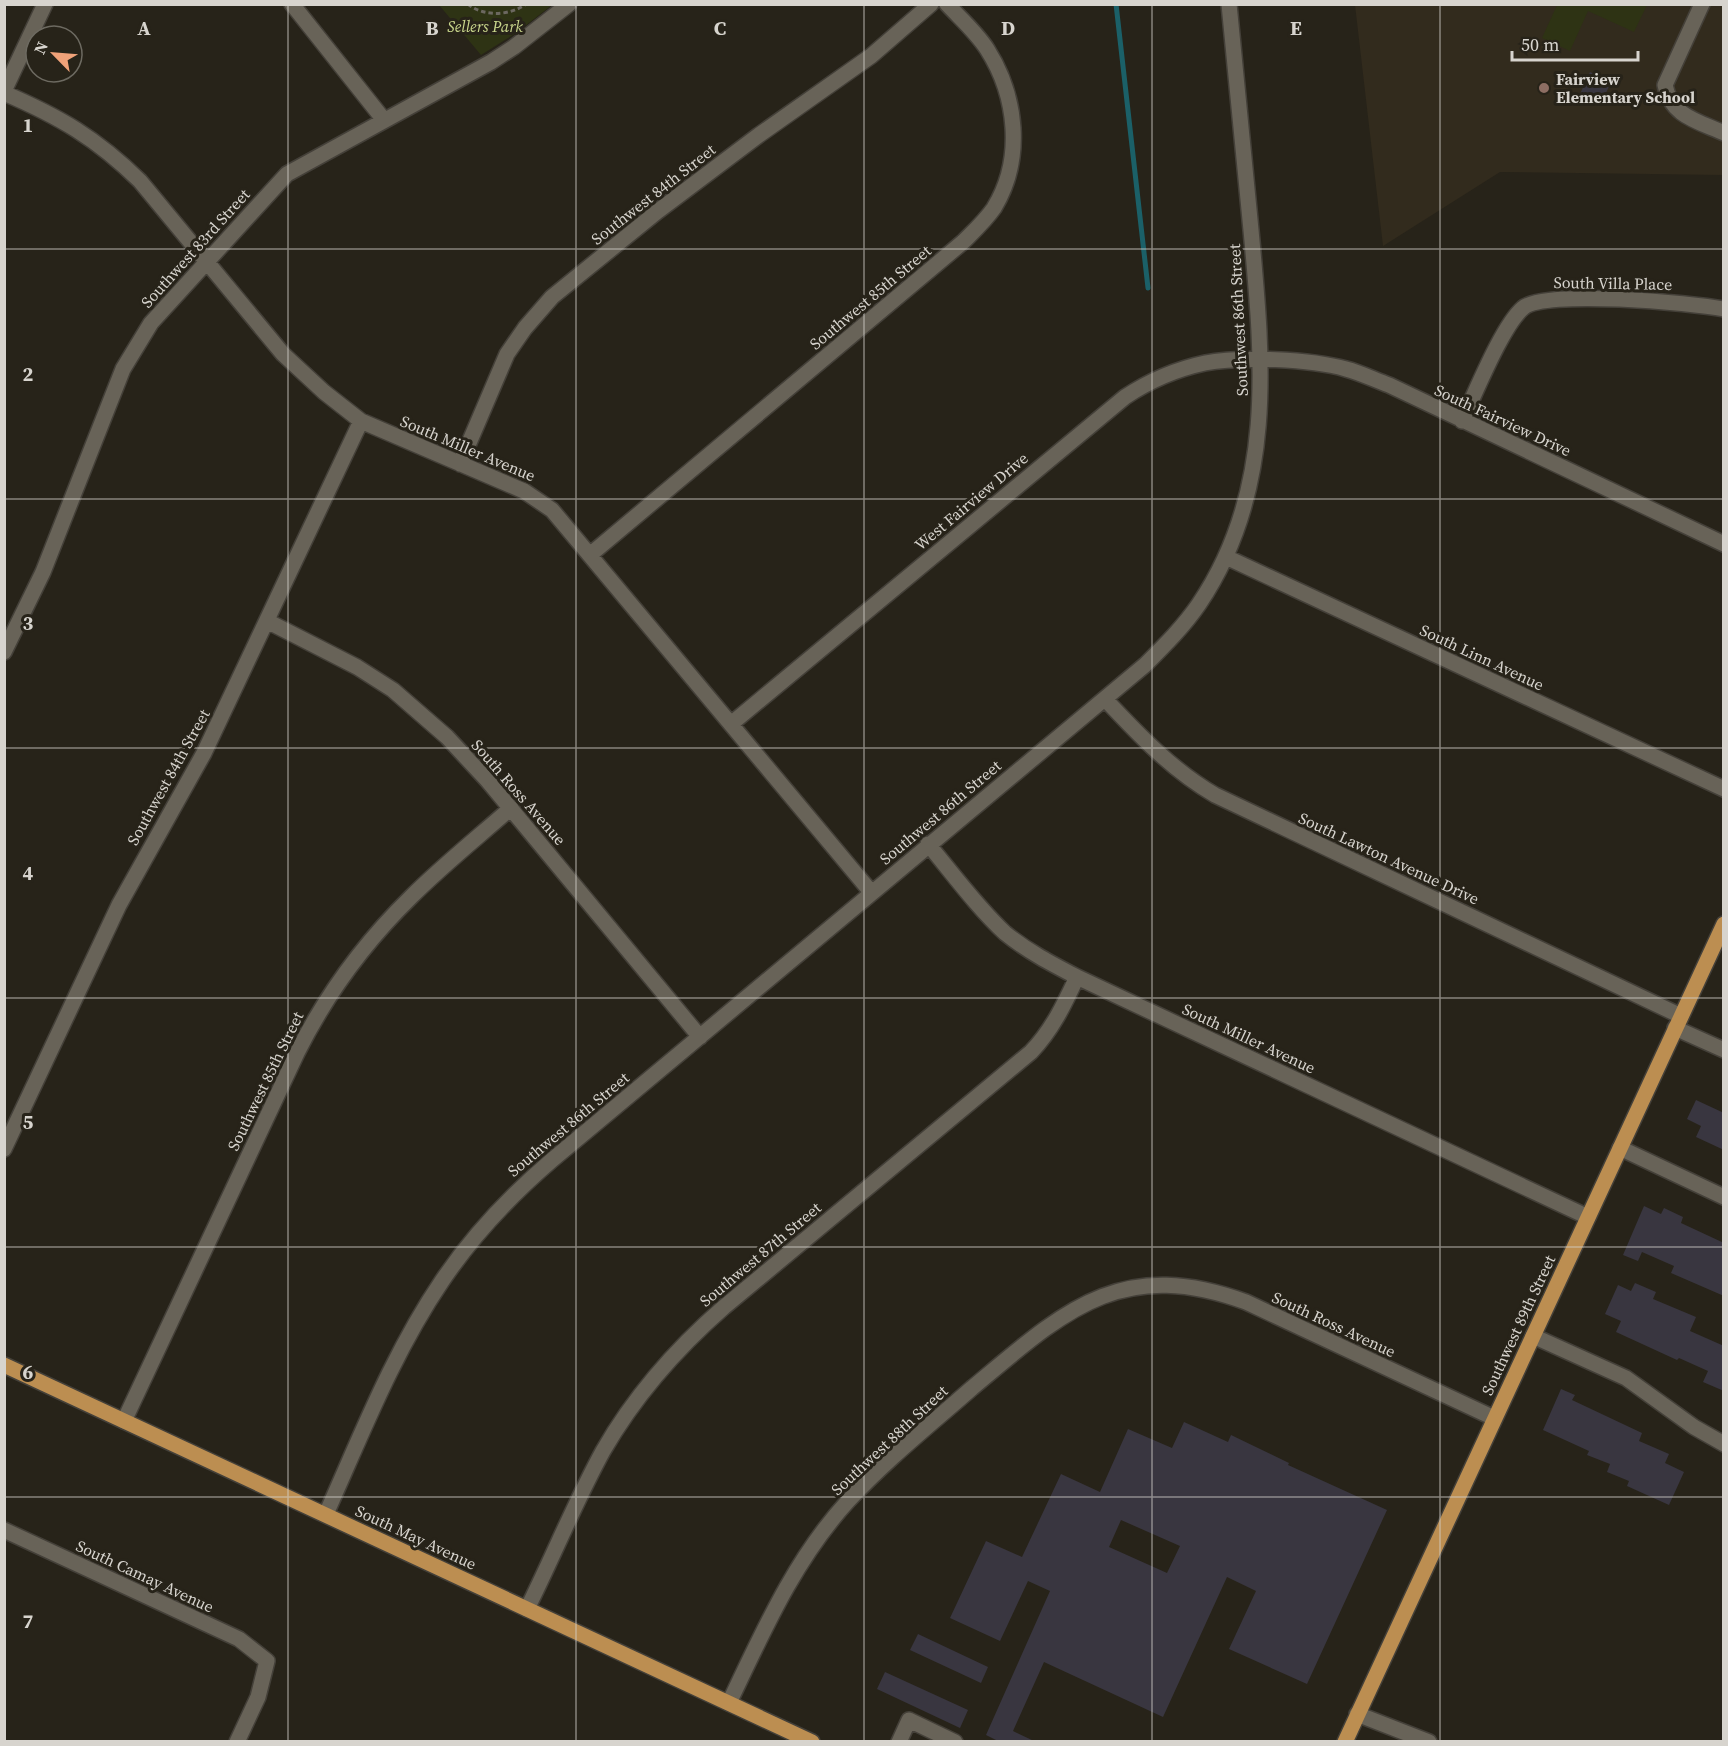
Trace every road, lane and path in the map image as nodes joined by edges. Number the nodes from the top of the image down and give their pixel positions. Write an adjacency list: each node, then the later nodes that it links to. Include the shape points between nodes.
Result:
1 (45, 4): 10 (street)
2 (292, 4): 11 (street)
3 (468, 4): 4 (path, via 485,13 509,12)
4 (526, 4)
5 (569, 4): 11 (street, Southwest 83rd Street, via 499,57)
6 (930, 4): 18 (street, Southwest 84th Street, via 871,56 667,204 552,297 507,354)
7 (947, 4): 20 (street, Southwest 85th Street, via 987,49 1001,74 1011,106 1012,155 993,209 963,242)
8 (1229, 4): 15 (street, Southwest 86th Street, via 1260,334)
9 (1702, 4): 12 (street, via 1665,85 1667,99 1680,113)
10 (4, 92): 13 (street, South Miller Avenue, via 73,127 113,155)
11 (384, 120): 13 (street, Southwest 83rd Street, via 287,174)
12 (1724, 133)
13 (207, 261): 16 (street, South Miller Avenue, via 283,354); 23 (street, Southwest 83rd Street, via 151,323 128,360 43,572)
14 (1724, 309): 17 (street, South Villa Place, via 1686,302 1611,299 1551,299 1526,305 1504,336)
15 (1259, 360): 17 (street, South Fairview Drive, via 1289,360 1346,369); 21 (street, Southwest 86th Street, via 1260,400 1253,477); 25 (street, West Fairview Drive, via 1205,363 1158,379 1125,397)
16 (361, 421): 18 (street, South Miller Avenue); 22 (street, Southwest 84th Street)
17 (1462, 421): 19 (street, South Fairview Drive)
18 (460, 464): 20 (street, South Miller Avenue, via 542,501)
19 (1724, 544)
20 (591, 554): 25 (street, South Miller Avenue)
21 (1226, 556): 24 (street, Southwest 86th Street, via 1186,621); 26 (street, South Linn Avenue)
22 (267, 621): 27 (street, South Ross Avenue, via 332,652 393,690 462,752); 36 (street, Southwest 84th Street, via 204,753 119,905)
23 (4, 652)
24 (1105, 699): 28 (street, Southwest 86th Street); 32 (street, South Lawton Avenue Drive, via 1168,763 1195,784)
25 (731, 724): 29 (street, South Miller Avenue)
26 (1724, 789)
27 (511, 808): 33 (street, South Ross Avenue); 43 (street, Southwest 85th Street, via 410,897 364,948 330,994 297,1053)
28 (928, 844): 29 (street, Southwest 86th Street); 31 (street, South Miller Avenue, via 1004,931)
29 (871, 892): 33 (street, Southwest 86th Street)
30 (1724, 924): 32 (main road, Southwest 89th Street)
31 (1077, 978): 38 (street, South Miller Avenue); 47 (street, Southwest 87th Street, via 1058,1017 1030,1052 724,1307 664,1366 604,1450)
32 (1678, 1022): 34 (street, South Lawton Avenue Drive); 35 (main road, Southwest 89th Street)
33 (700, 1037): 45 (street, Southwest 86th Street, via 524,1185 464,1251 412,1329)
34 (1724, 1050)
35 (1620, 1148): 37 (street); 38 (main road, Southwest 89th Street)
36 (4, 1149)
37 (1724, 1197)
38 (1588, 1217): 40 (main road, Southwest 89th Street)
39 (1151, 1286): 42 (street, South Ross Avenue, via 1194,1288 1246,1302); 48 (street, Southwest 88th Street, via 1110,1292 1070,1310 872,1476 828,1525 790,1579)
40 (1533, 1336): 42 (main road, Southwest 89th Street); 44 (street, via 1626,1378)
41 (4, 1365): 43 (main road, South May Avenue)
42 (1494, 1418): 49 (main road, Southwest 89th Street)
43 (124, 1421): 45 (main road, South May Avenue)
44 (1724, 1444)
45 (326, 1514): 47 (main road, South May Avenue)
46 (4, 1530): 50 (street, South Camay Avenue, via 239,1639 267,1662 258,1696)
47 (527, 1609): 48 (main road, South May Avenue)
48 (729, 1703): 51 (main road, South May Avenue)
49 (1357, 1714): 54 (main road, Southwest 89th Street); 55 (street)
50 (237, 1742)
51 (812, 1742)
52 (899, 1742): 53 (street, via 909,1720)
53 (954, 1742)
54 (1344, 1742)
55 (1429, 1742)

